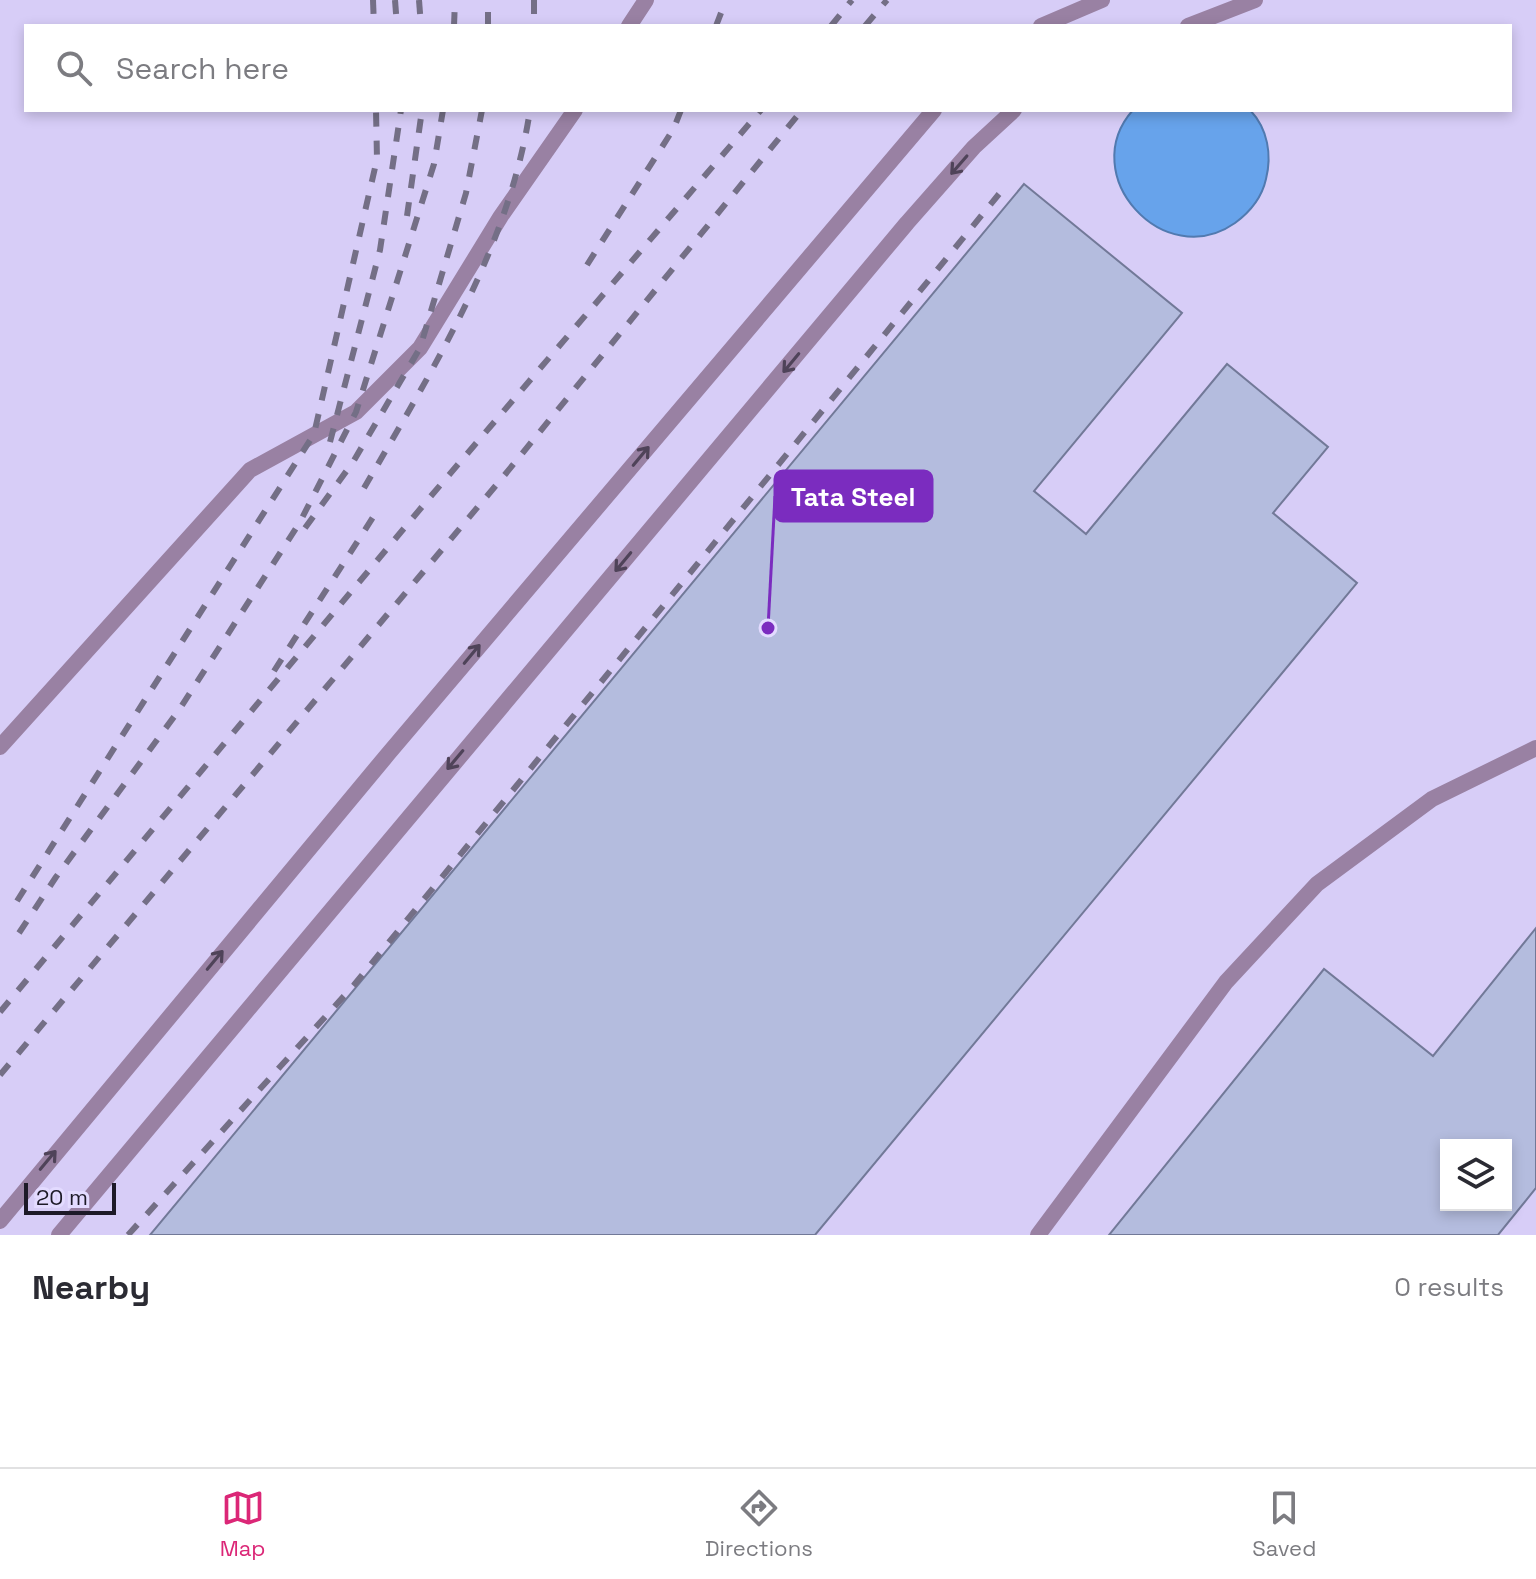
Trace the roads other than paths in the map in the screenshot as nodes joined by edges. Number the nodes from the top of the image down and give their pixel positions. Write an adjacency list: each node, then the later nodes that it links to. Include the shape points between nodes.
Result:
1 (646, 0): 4 (lane)
2 (1102, 0): 5 (lane)
3 (1255, 0): 6 (lane)
4 (630, 24)
5 (1046, 24)
6 (1193, 24)
7 (574, 112): 10 (lane, via 501,216 420,348 356,412 250,470)
8 (932, 112): 12 (lane, one-way to 8, via 398,741)
9 (1012, 112): 13 (lane, one-way to 13, via 907,223)
10 (0, 747)
11 (1536, 748): 14 (lane, via 1432,799 1317,884 1226,982)
12 (0, 1221)
13 (59, 1235)
14 (1038, 1235)

